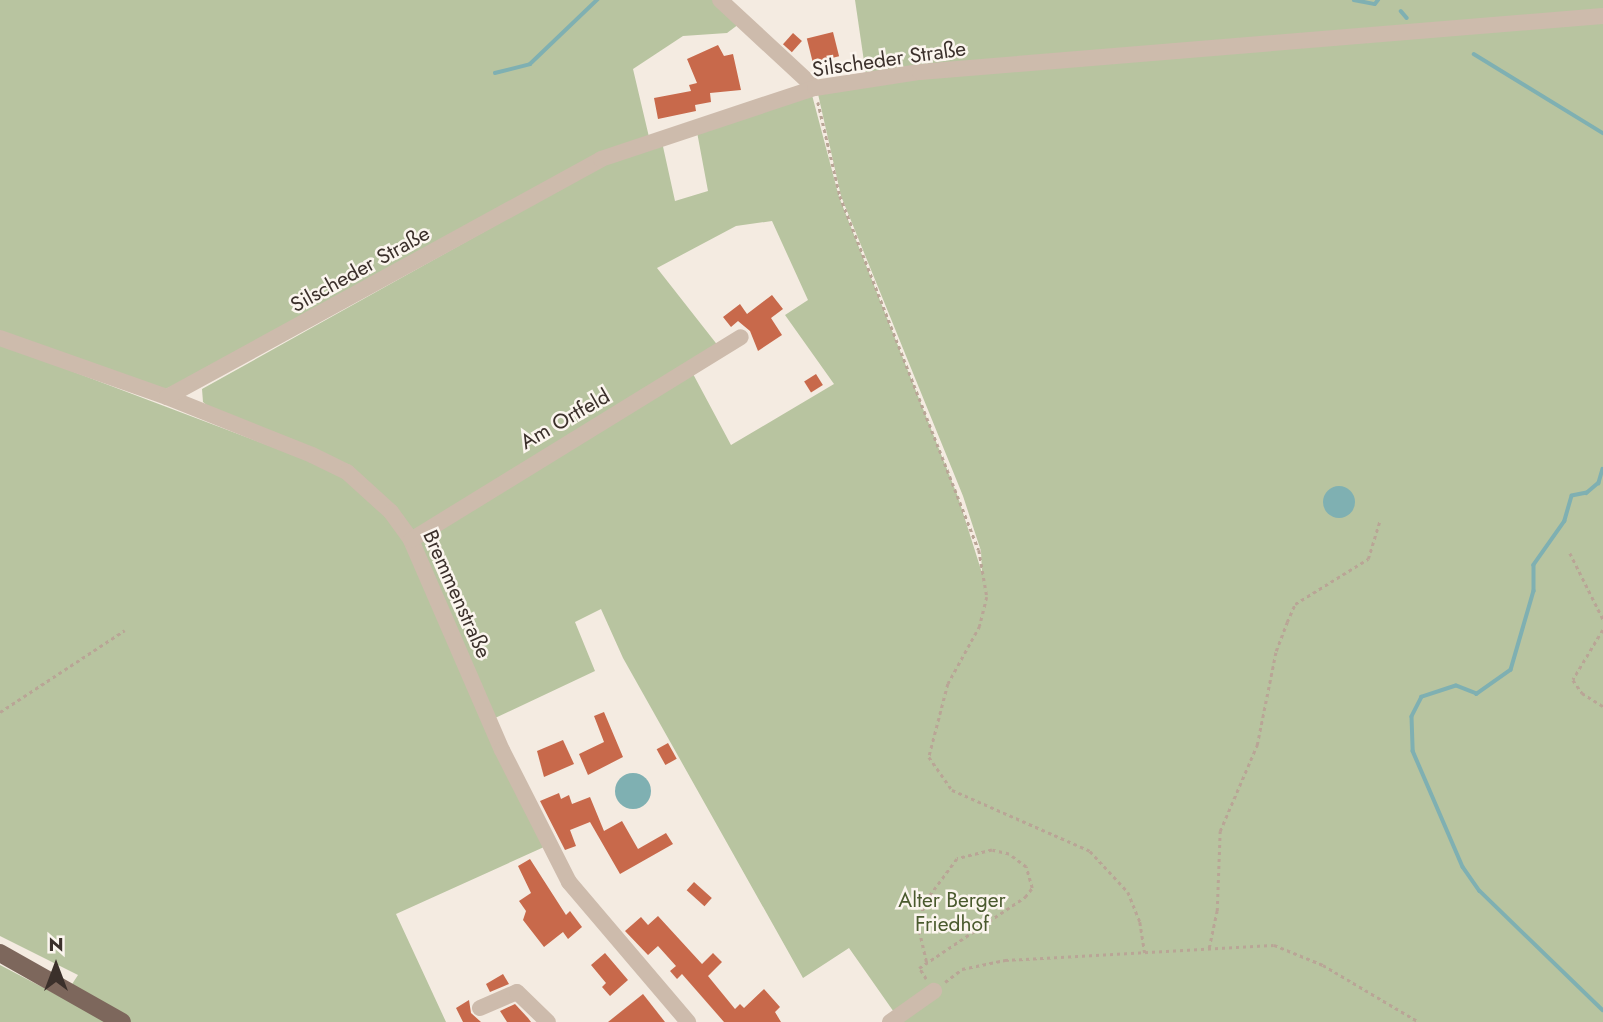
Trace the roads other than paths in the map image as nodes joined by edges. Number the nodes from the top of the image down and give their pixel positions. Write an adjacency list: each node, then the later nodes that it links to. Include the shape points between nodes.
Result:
1 (720, 0): 3 (street)
2 (1603, 16): 3 (street, Silscheder Straße, via 920,72)
3 (815, 88): 6 (street, Silscheder Straße, via 601,159)
4 (741, 337): 7 (street, Am Ortfeld)
5 (0, 338): 6 (street, Bremmenstraße)
6 (167, 397): 7 (street, Bremmenstraße, via 347,472 391,512)
7 (411, 540): 13 (street, Bremmenstraße, via 502,750 569,882)
8 (0, 953): 11 (main road)
9 (934, 991): 14 (street)
10 (480, 1008): 12 (street, via 517,992)
11 (121, 1022)
12 (548, 1022)
13 (688, 1022)
14 (890, 1022)

